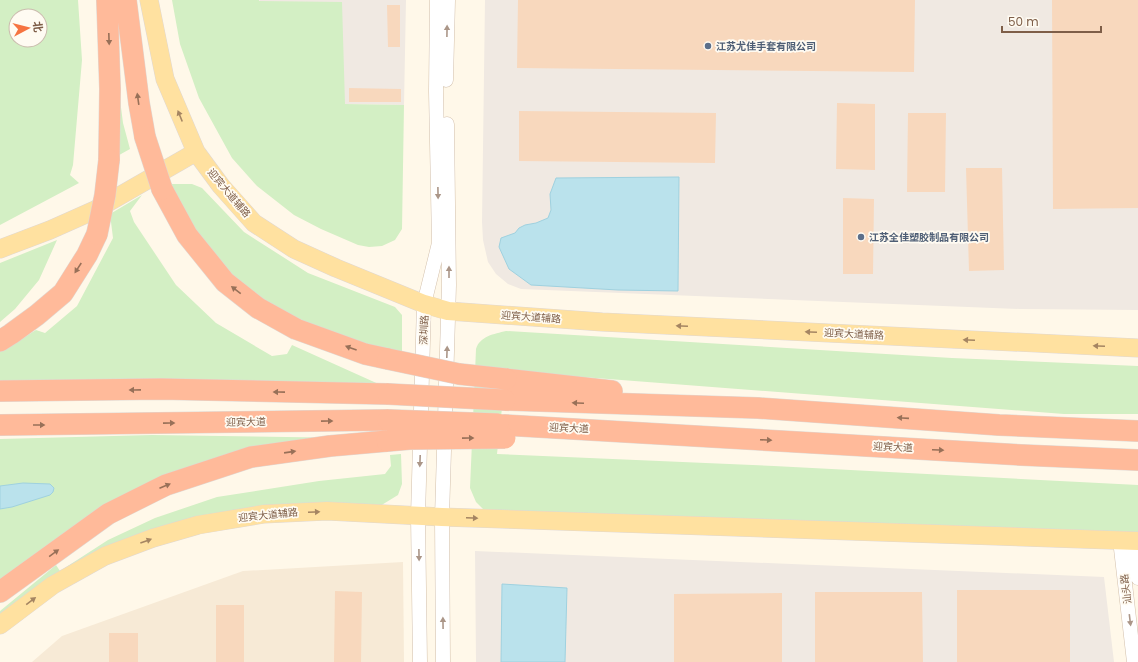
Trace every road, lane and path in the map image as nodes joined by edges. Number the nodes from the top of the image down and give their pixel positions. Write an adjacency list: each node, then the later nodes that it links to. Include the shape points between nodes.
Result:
1 (107, 0): 10 (highway, one-way to 10, bridge, via 109,160 97,234 63,293)
2 (126, 0): 13 (highway, one-way to 2, bridge, via 459,374 366,354 296,329 258,308 224,282 187,235 162,189 145,137)
3 (148, 0): 6 (main road, 迎宾大道辅路, one-way to 3, via 165,79)
4 (437, 0): 8 (street, 深圳路, one-way to 8, via 439,243)
5 (448, 0): 9 (street, one-way to 5)
6 (196, 152): 7 (main road, via 95,210); 8 (main road, 迎宾大道辅路, via 221,186 254,223 294,249)
7 (0, 249)
8 (424, 304): 9 (main road, 迎宾大道辅路); 22 (street, 深圳路, one-way to 22)
9 (448, 312): 11 (main road, 迎宾大道辅路, one-way to 9); 23 (street, one-way to 9)
10 (0, 340)
11 (1138, 348)
12 (0, 391): 13 (highway, one-way to 12, bridge, via 388,394 161,389)
13 (758, 408): 16 (highway, one-way to 13)
14 (1138, 417): 16 (highway)
15 (0, 425): 17 (highway, 迎宾大道, one-way to 17, bridge, via 388,420)
16 (999, 425): 18 (highway)
17 (504, 431): 19 (highway, 迎宾大道, one-way to 19, via 739,438); 26 (highway, one-way to 17, bridge, via 108,514 166,485 251,457 330,446)
18 (1138, 431)
19 (1021, 455): 20 (highway, 迎宾大道); 21 (highway)
20 (1138, 460)
21 (1138, 466)
22 (418, 516): 23 (main road, 迎宾大道辅路); 27 (main road, 迎宾大道辅路, one-way to 22, via 53,585 105,556 198,525 264,514 319,511); 28 (street, 深圳路, one-way to 28)
23 (442, 517): 24 (main road, 迎宾大道辅路, one-way to 24); 29 (street, one-way to 23)
24 (1131, 540): 25 (street, 汕头路); 30 (street, 汕头路, one-way to 30)
25 (1138, 578)
26 (0, 592)
27 (0, 625)
28 (420, 662)
29 (443, 662)
30 (1134, 662)

